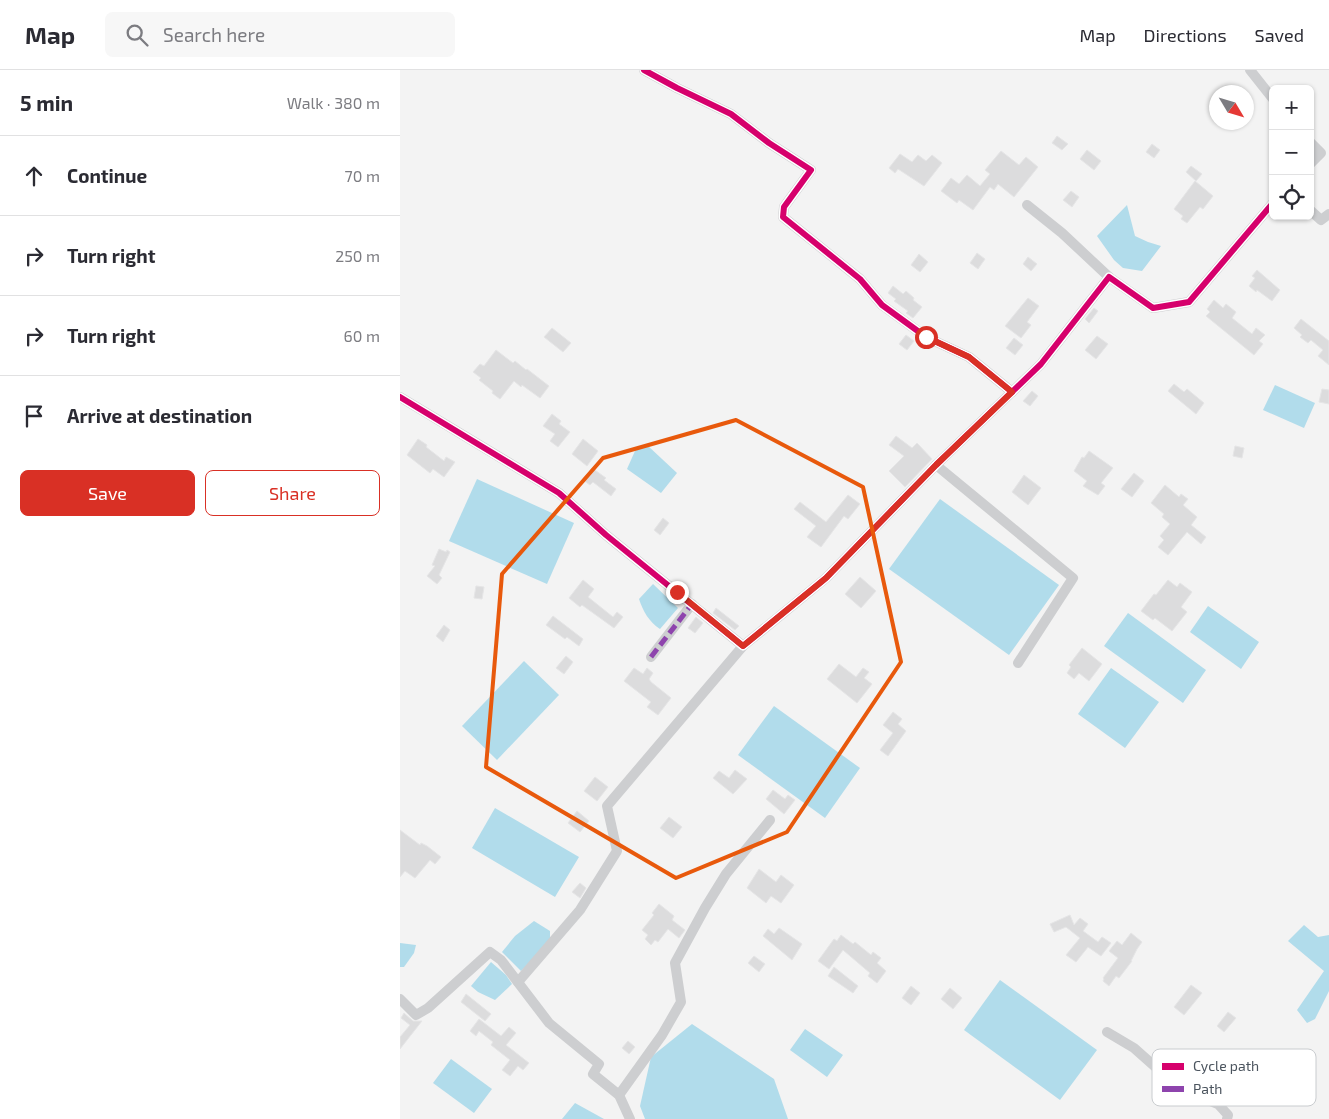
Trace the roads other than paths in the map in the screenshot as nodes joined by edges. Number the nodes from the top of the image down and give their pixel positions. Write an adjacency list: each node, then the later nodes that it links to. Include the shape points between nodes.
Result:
1 (644, 70): 11 (street, via 731,114 811,170 784,207 783,216 860,279 882,305 926,337 969,357)
2 (1250, 70): 3 (street)
3 (1269, 93)
4 (1314, 146): 5 (street, via 1321,153)
5 (1314, 160)
6 (1027, 205): 10 (street)
7 (1269, 208): 10 (street, via 1189,302 1153,308)
8 (1314, 214): 9 (street, via 1321,220)
9 (1329, 214)
10 (1109, 277): 11 (street, via 1041,364)
11 (1012, 392): 13 (street)
12 (400, 397): 14 (street, via 559,493)
13 (936, 465): 15 (street, via 826,578); 17 (street, via 1073,578)
14 (692, 604): 15 (street); 16 (street)
15 (743, 646): 19 (street, via 607,806 617,850 580,910)
16 (651, 657)
17 (1018, 662)
18 (770, 820): 23 (street, via 726,874 705,908 675,963 681,1002 662,1035)
19 (518, 982): 20 (street, via 501,960 490,952 416,1016); 23 (street, via 549,1023 599,1064 592,1074)
20 (400, 998)
21 (1108, 1032): 22 (street)
22 (1152, 1064)
23 (619, 1094): 25 (street)
24 (1220, 1106): 26 (street)
25 (630, 1119)
26 (1228, 1119)

